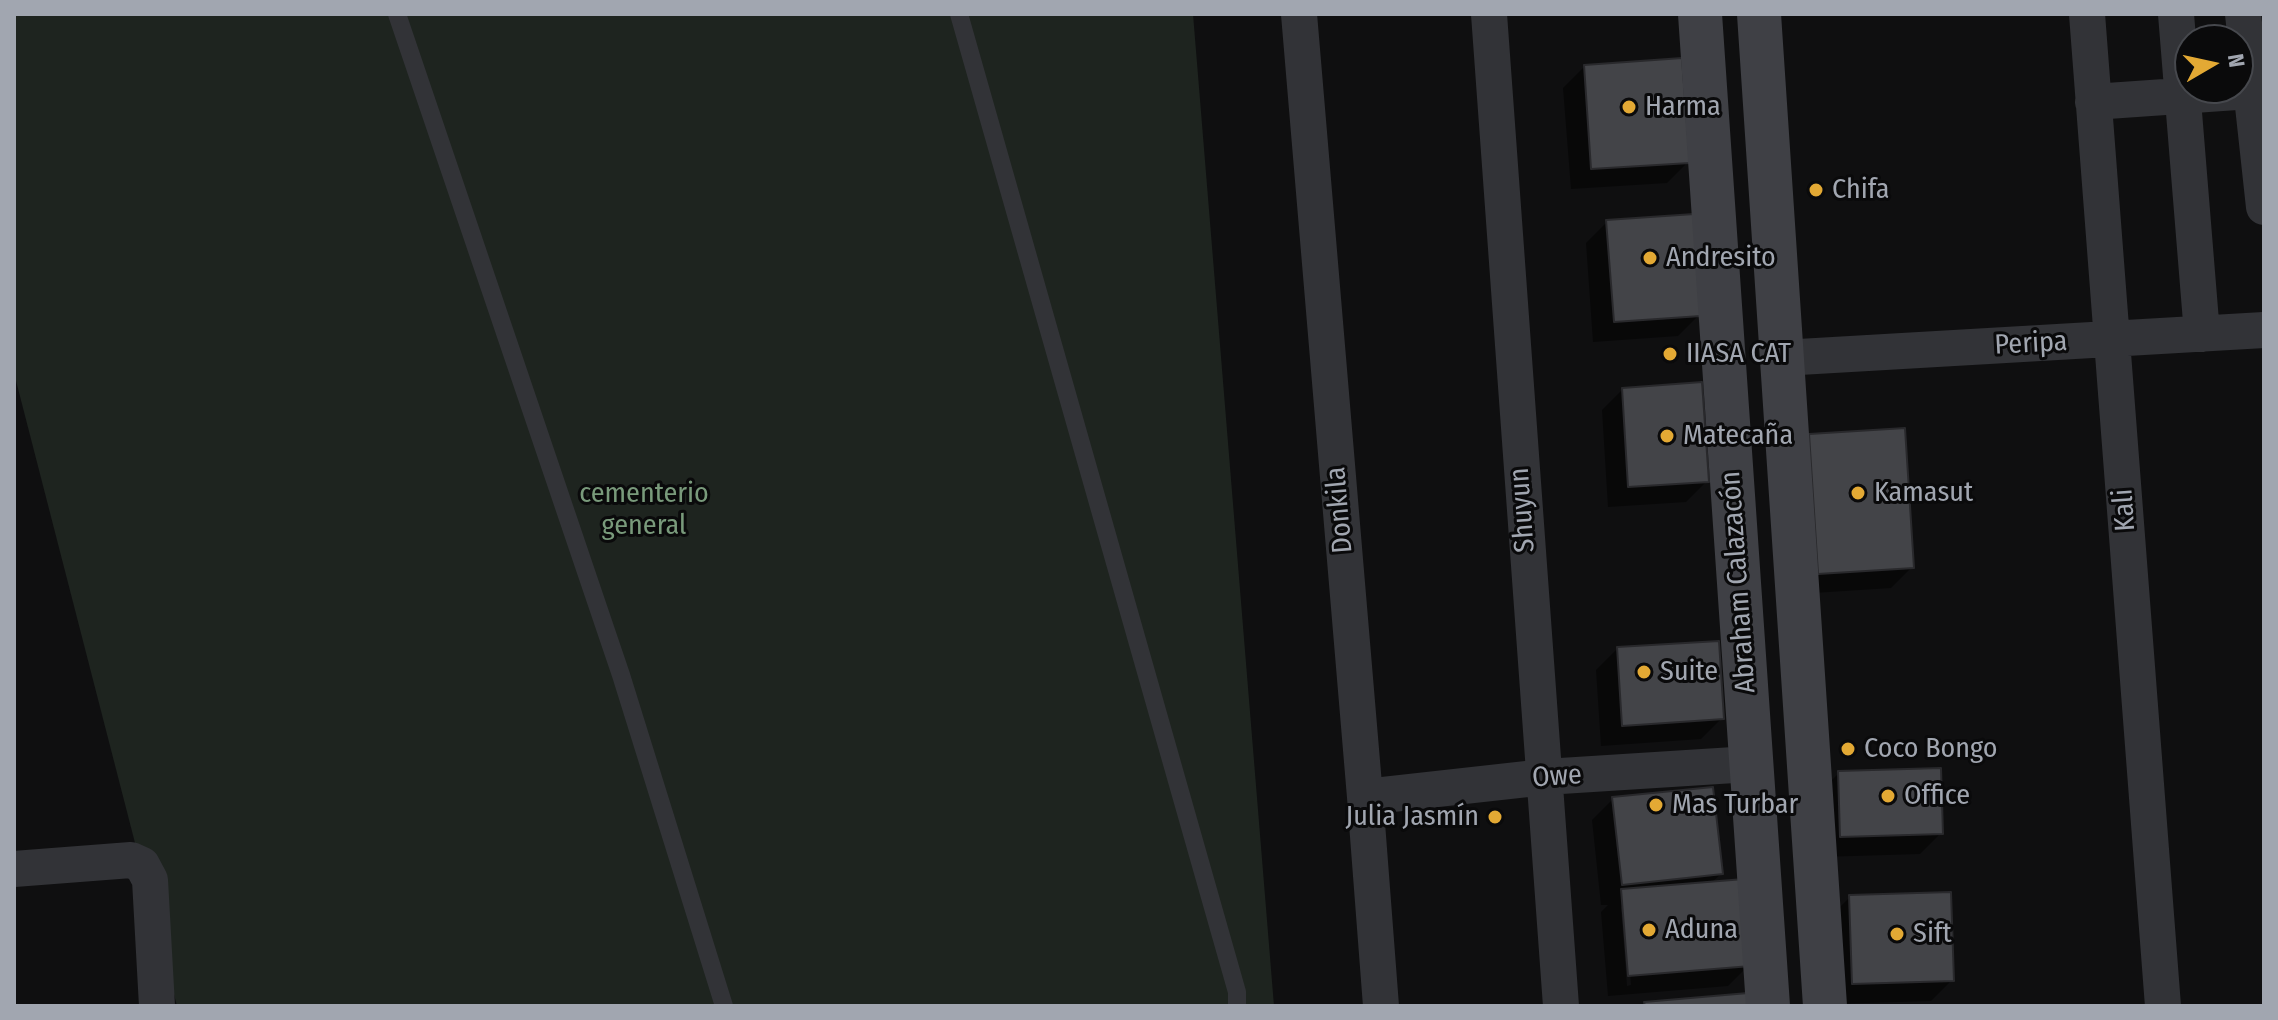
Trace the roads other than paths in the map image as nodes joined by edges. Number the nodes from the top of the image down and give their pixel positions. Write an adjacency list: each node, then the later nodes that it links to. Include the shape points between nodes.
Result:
1 (397, 14): 22 (lane, via 621,675)
2 (959, 14): 23 (lane)
3 (1299, 14): 19 (street, Donkila)
4 (1489, 14): 18 (street, Shuyun)
5 (1700, 14): 17 (main road, Abraham Calazacón)
6 (1759, 14): 27 (main road, Abraham Calazacón)
7 (2087, 14): 9 (street, Kali)
8 (2174, 95): 9 (street)
9 (2093, 102): 15 (street, Kali)
10 (2184, 104): 14 (street)
11 (2252, 104): 12 (street)
12 (2264, 207)
13 (2264, 330): 14 (street, Peripa)
14 (2202, 334): 15 (street, Peripa)
15 (2112, 339): 16 (street, Peripa); 28 (street, Kali)
16 (1799, 357)
17 (1750, 764): 18 (street, Owe); 26 (main road, Abraham Calazacón)
18 (1545, 777): 19 (street, Owe); 25 (street, Shuyun)
19 (1365, 797): 24 (street, Donkila)
20 (14, 869): 21 (street, via 131,860 142,865 150,880)
21 (157, 1006)
22 (724, 1006)
23 (1237, 1006)
24 (1381, 1006)
25 (1561, 1006)
26 (1768, 1006)
27 (1825, 1006)
28 (2163, 1006)

